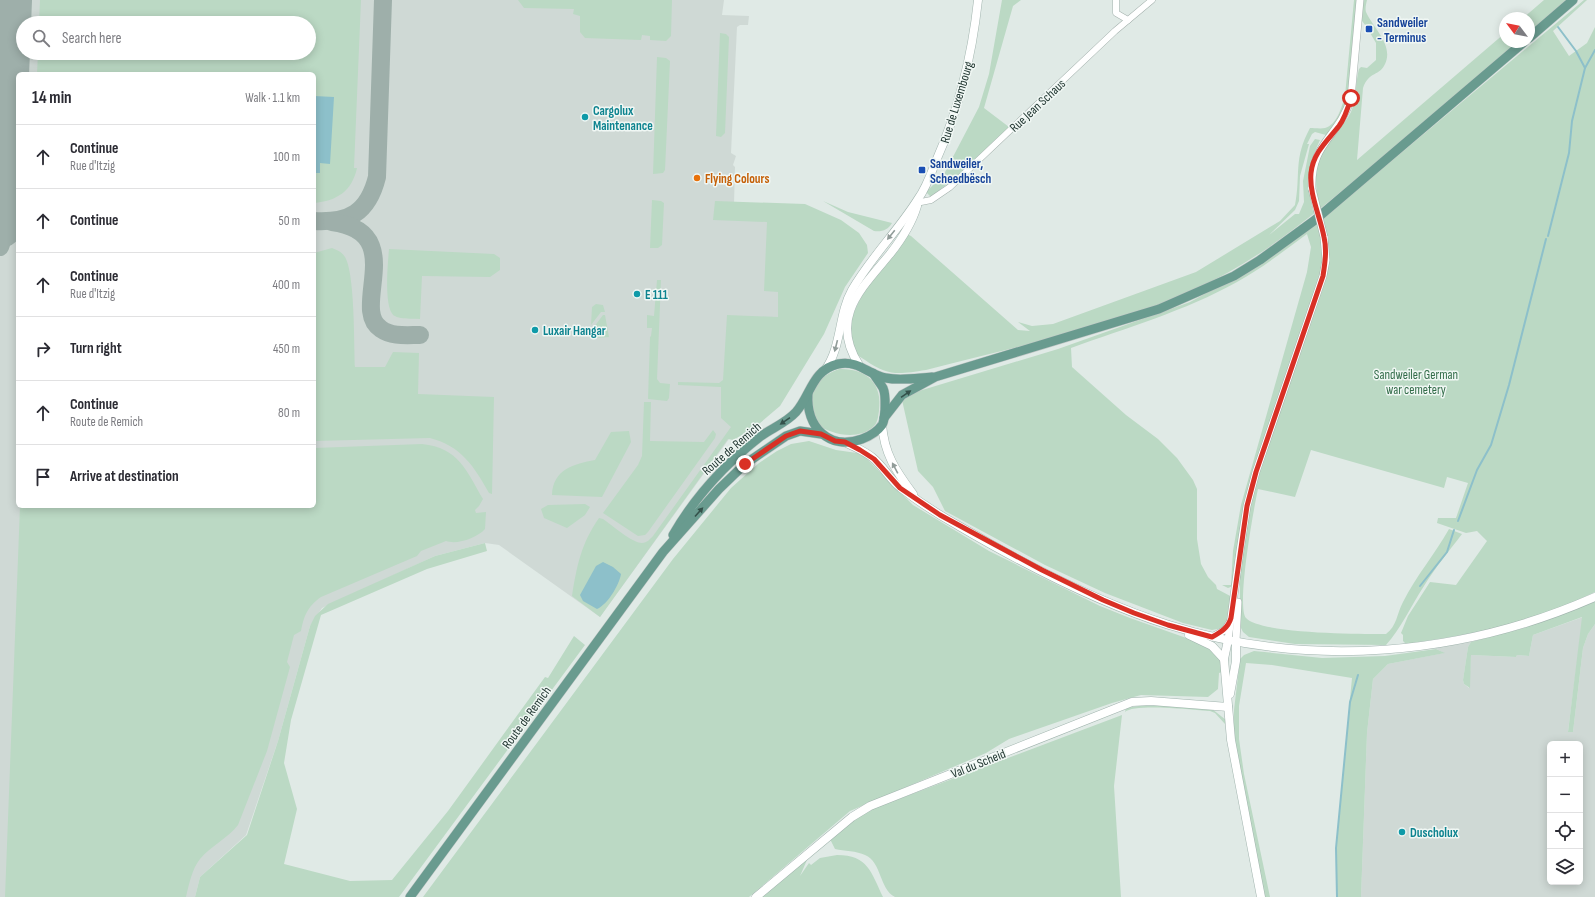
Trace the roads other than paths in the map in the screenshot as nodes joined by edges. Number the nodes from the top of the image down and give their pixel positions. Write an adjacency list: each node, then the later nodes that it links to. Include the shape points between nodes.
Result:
1 (978, 0): 9 (main road, Rue de Luxembourg, via 969,59 958,103 944,143)
2 (1116, 0): 6 (street, via 1116,13)
3 (1152, 0): 6 (street, Rue Jean Schaus)
4 (1360, 0): 21 (street, bridge, via 1351,98 1347,113 1316,155 1311,173 1312,189 1324,237 1326,260 1323,276 1256,472 1247,506)
5 (1573, 0): 7 (main road)
6 (1128, 20): 9 (street, Rue Jean Schaus, via 950,187 926,202)
7 (1535, 33)
8 (1517, 48): 15 (main road, via 1315,220 1234,276 1159,309)
9 (919, 199): 10 (main road, Rue de Luxembourg, one-way to 10); 11 (main road, Rue de Luxembourg, via 902,237 866,280)
10 (880, 249): 11 (main road, via 881,258 864,278); 13 (main road, Rue de Luxembourg, one-way to 13, via 851,292 843,312 833,356)
11 (853, 303): 12 (main road, Rue de Luxembourg, via 847,339 851,353)
12 (859, 365): 13 (main road, via 838,364); 14 (main road)
13 (825, 370): 16 (main road, via 815,379)
14 (872, 372): 15 (main road, via 886,378); 17 (main road, via 884,389 886,399)
15 (935, 377): 17 (main road, one-way to 15, via 902,395)
16 (808, 391): 18 (main road, via 809,412 813,424); 22 (main road, Route de Remich, one-way to 22, via 802,405 792,416 763,435 721,470 684,516)
17 (883, 421): 19 (main road, via 868,436); 20 (main road, one-way to 17, via 896,471 883,441)
18 (821, 434): 19 (main road, via 835,441); 22 (main road, Route de Remich, one-way to 18, via 745,464 786,436 800,431)
19 (845, 442): 20 (main road, via 874,459 900,488)
20 (917, 499): 25 (main road, via 965,530 1042,570 1103,600)
21 (1240, 551): 24 (street); 27 (street)
22 (663, 552): 32 (main road, Route de Remich)
23 (1595, 597): 28 (main road, via 1501,631 1396,650 1333,652)
24 (1231, 618): 26 (street, via 1224,630); 27 (street)
25 (1168, 625): 26 (main road); 29 (main road, via 1212,646)
26 (1212, 637): 27 (main road)
27 (1232, 641): 28 (main road); 29 (main road); 30 (main road)
28 (1251, 644): 30 (main road)
29 (1224, 659): 31 (main road)
30 (1236, 661): 31 (main road)
31 (1228, 707): 33 (main road, Val du Scheid, via 1132,702 870,806 852,817); 34 (main road, via 1237,779)
32 (410, 897)
33 (756, 897)
34 (1261, 897)

